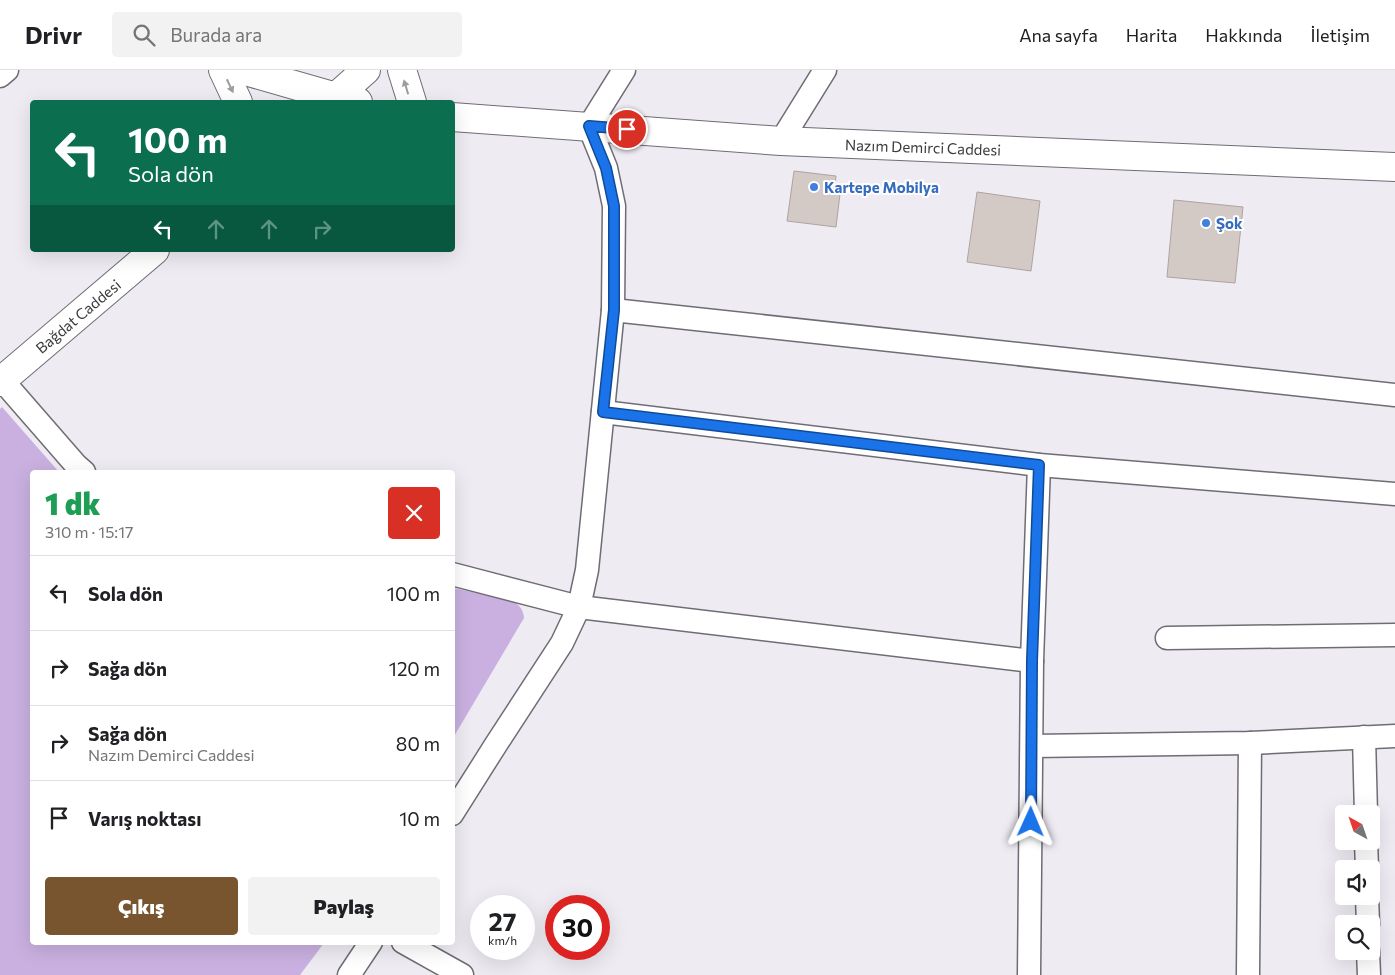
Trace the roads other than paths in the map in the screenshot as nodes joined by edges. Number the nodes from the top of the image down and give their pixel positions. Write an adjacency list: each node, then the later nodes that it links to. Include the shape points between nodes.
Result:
1 (7, 70): 8 (street)
2 (223, 70): 9 (street, one-way to 9)
3 (242, 70): 10 (street)
4 (366, 70): 11 (street)
5 (402, 70): 12 (street, one-way to 5)
6 (624, 70): 14 (street)
7 (825, 70): 15 (street)
8 (0, 76)
9 (237, 100)
10 (338, 100)
11 (342, 100)
12 (411, 100)
13 (455, 117): 14 (street, Nazım Demirci Caddesi)
14 (589, 126): 15 (street, Nazım Demirci Caddesi); 18 (street, via 606,168 614,206)
15 (781, 141): 16 (street, Nazım Demirci Caddesi)
16 (1395, 166)
17 (153, 252): 19 (street, Bağdat Caddesi)
18 (614, 310): 20 (street); 21 (street)
19 (1, 381): 23 (street)
20 (1395, 395)
21 (603, 412): 22 (street); 26 (street, via 587,570)
22 (1039, 465): 24 (street); 29 (street)
23 (82, 470)
24 (1395, 494)
25 (455, 575): 26 (street)
26 (579, 607): 29 (street); 35 (street, via 562,643)
27 (1395, 635): 28 (street)
28 (1167, 638)
29 (1032, 661): 33 (street)
30 (1395, 736): 31 (street)
31 (1364, 737): 32 (street); 34 (street)
32 (1250, 743): 33 (street); 42 (street)
33 (1032, 746): 41 (street)
34 (1366, 805)
35 (455, 809)
36 (369, 945): 39 (street)
37 (408, 945): 40 (street)
38 (1368, 960): 43 (street)
39 (349, 975)
40 (462, 975)
41 (1029, 975)
42 (1248, 975)
43 (1369, 975)

